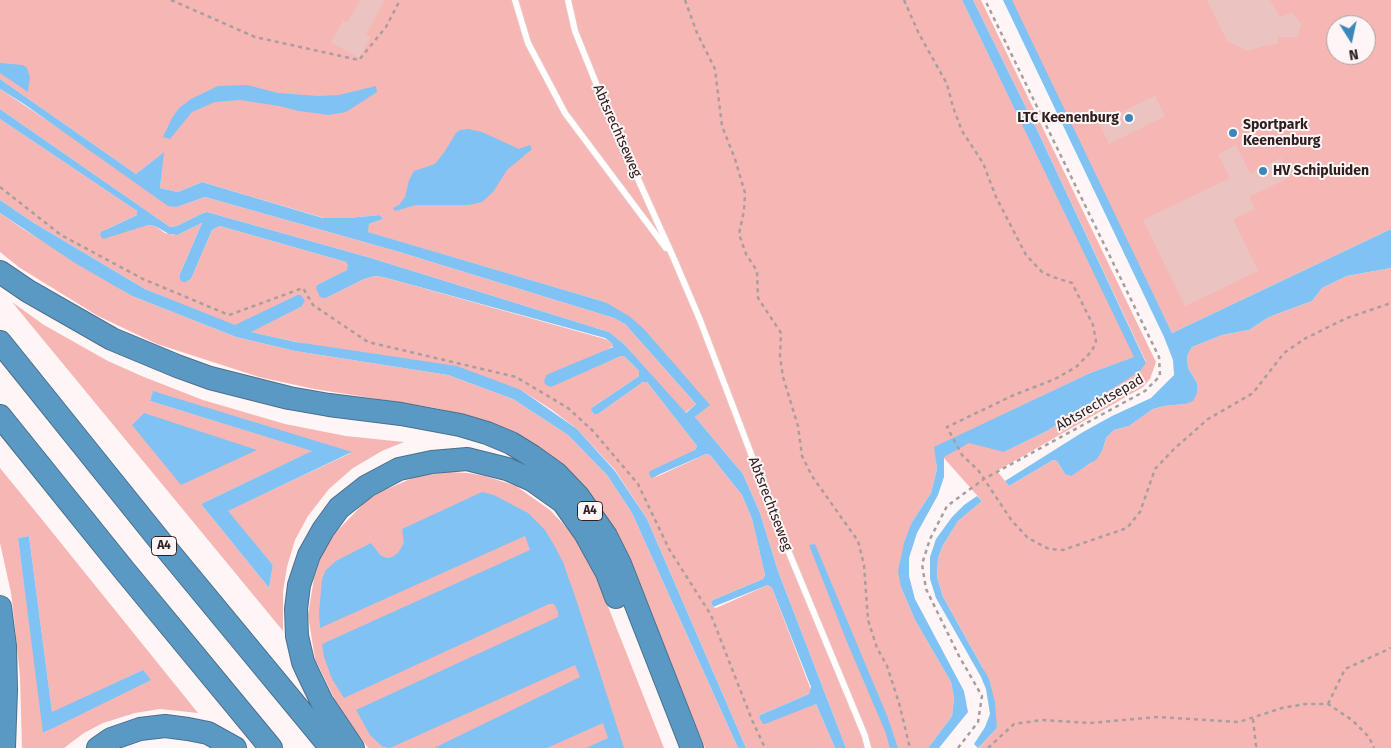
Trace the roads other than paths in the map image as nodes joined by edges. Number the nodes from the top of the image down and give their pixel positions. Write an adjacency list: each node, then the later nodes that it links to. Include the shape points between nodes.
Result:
1 (515, 0): 3 (lane, Abtsrechtseweg, via 528,43 565,113)
2 (568, 0): 3 (lane, Abtsrechtseweg, via 575,31 606,108)
3 (674, 259): 16 (lane, Abtsrechtseweg)
4 (0, 272): 15 (highway, A4, via 112,338 202,375 289,398 460,425 502,440 532,456 557,474 578,496 606,536)
5 (0, 342): 12 (highway, A4)
6 (0, 416): 11 (highway)
7 (0, 607): 8 (highway, via 6,672)
8 (4, 748)
9 (98, 748): 10 (highway, via 111,739 140,729 165,726 208,734)
10 (235, 748)
11 (271, 748)
12 (331, 748)
13 (353, 748): 14 (highway, A4, via 322,702 303,662 297,636 299,585 309,555 322,530 340,508 367,486 399,469 432,462 467,460 507,469 532,480 562,502 585,533 607,573)
14 (676, 748)
15 (692, 748)
16 (868, 748)

